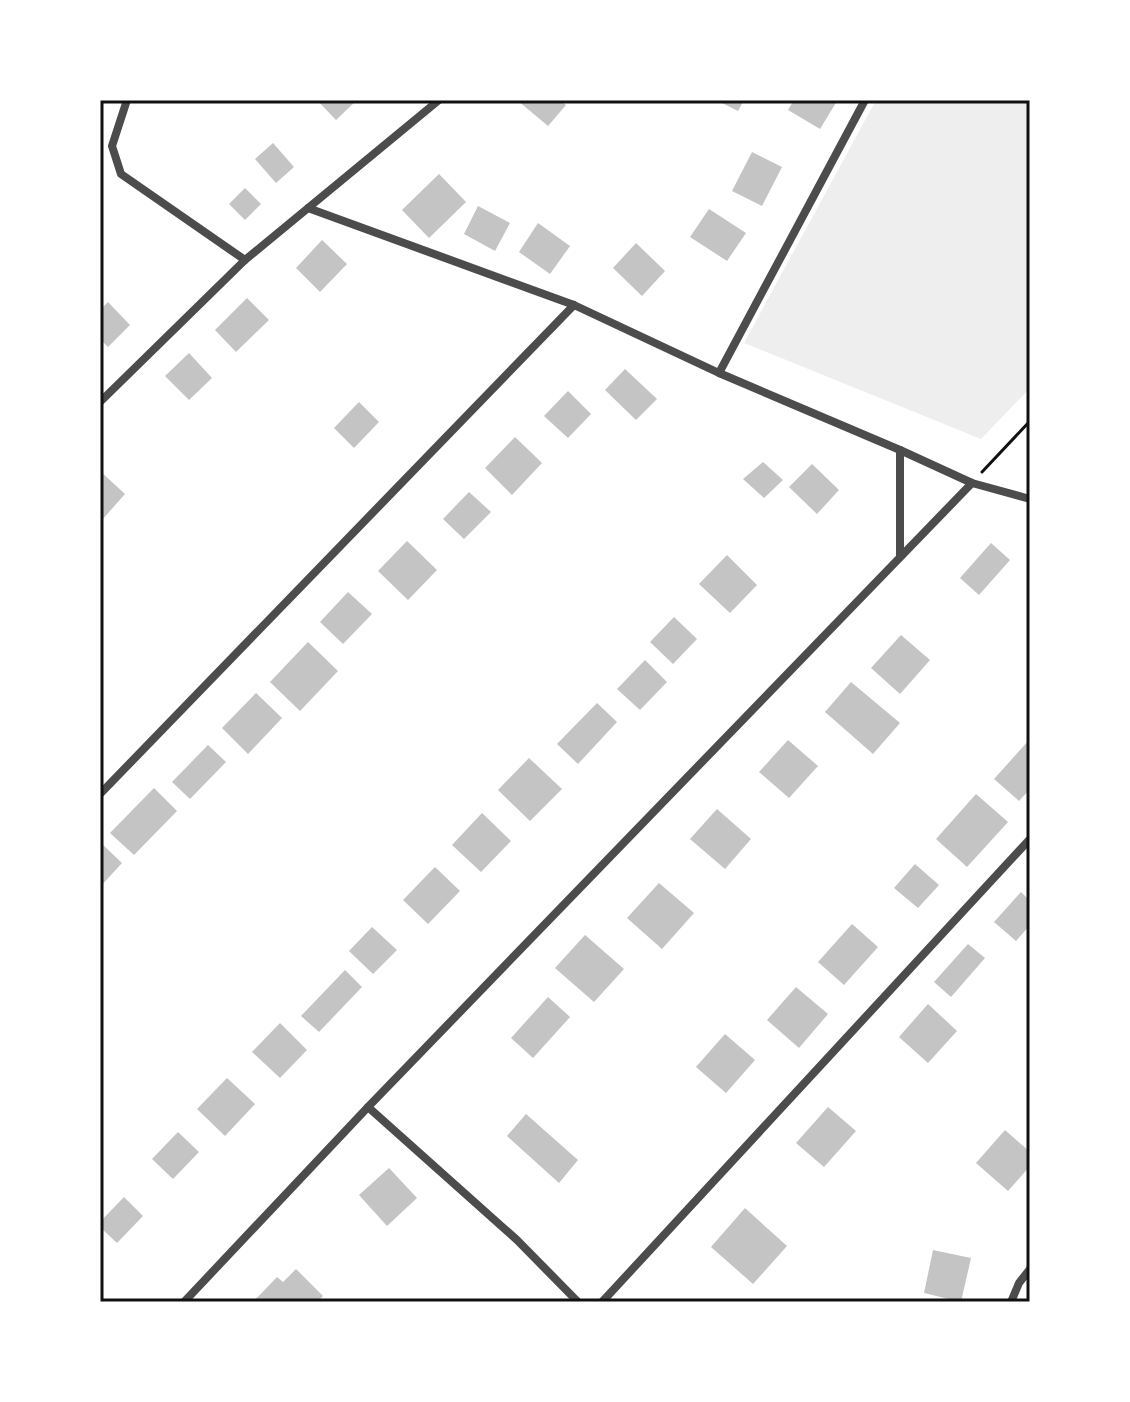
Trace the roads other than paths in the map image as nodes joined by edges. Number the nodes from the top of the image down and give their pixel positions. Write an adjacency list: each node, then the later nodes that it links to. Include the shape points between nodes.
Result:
1 (127, 100): 5 (street, via 112,146 121,174)
2 (439, 100): 4 (street)
3 (865, 100): 7 (street)
4 (308, 208): 5 (street); 6 (street)
5 (245, 260): 8 (street)
6 (574, 305): 7 (street); 13 (street)
7 (719, 373): 9 (street)
8 (100, 402)
9 (900, 450): 10 (street); 12 (street)
10 (972, 483): 11 (street); 12 (street)
11 (1030, 499)
12 (900, 556): 15 (street)
13 (100, 794)
14 (1030, 839): 19 (street)
15 (368, 1107): 17 (street); 18 (street)
16 (1030, 1269): 20 (street)
17 (184, 1302)
18 (578, 1302)
19 (602, 1302)
20 (1011, 1302)

